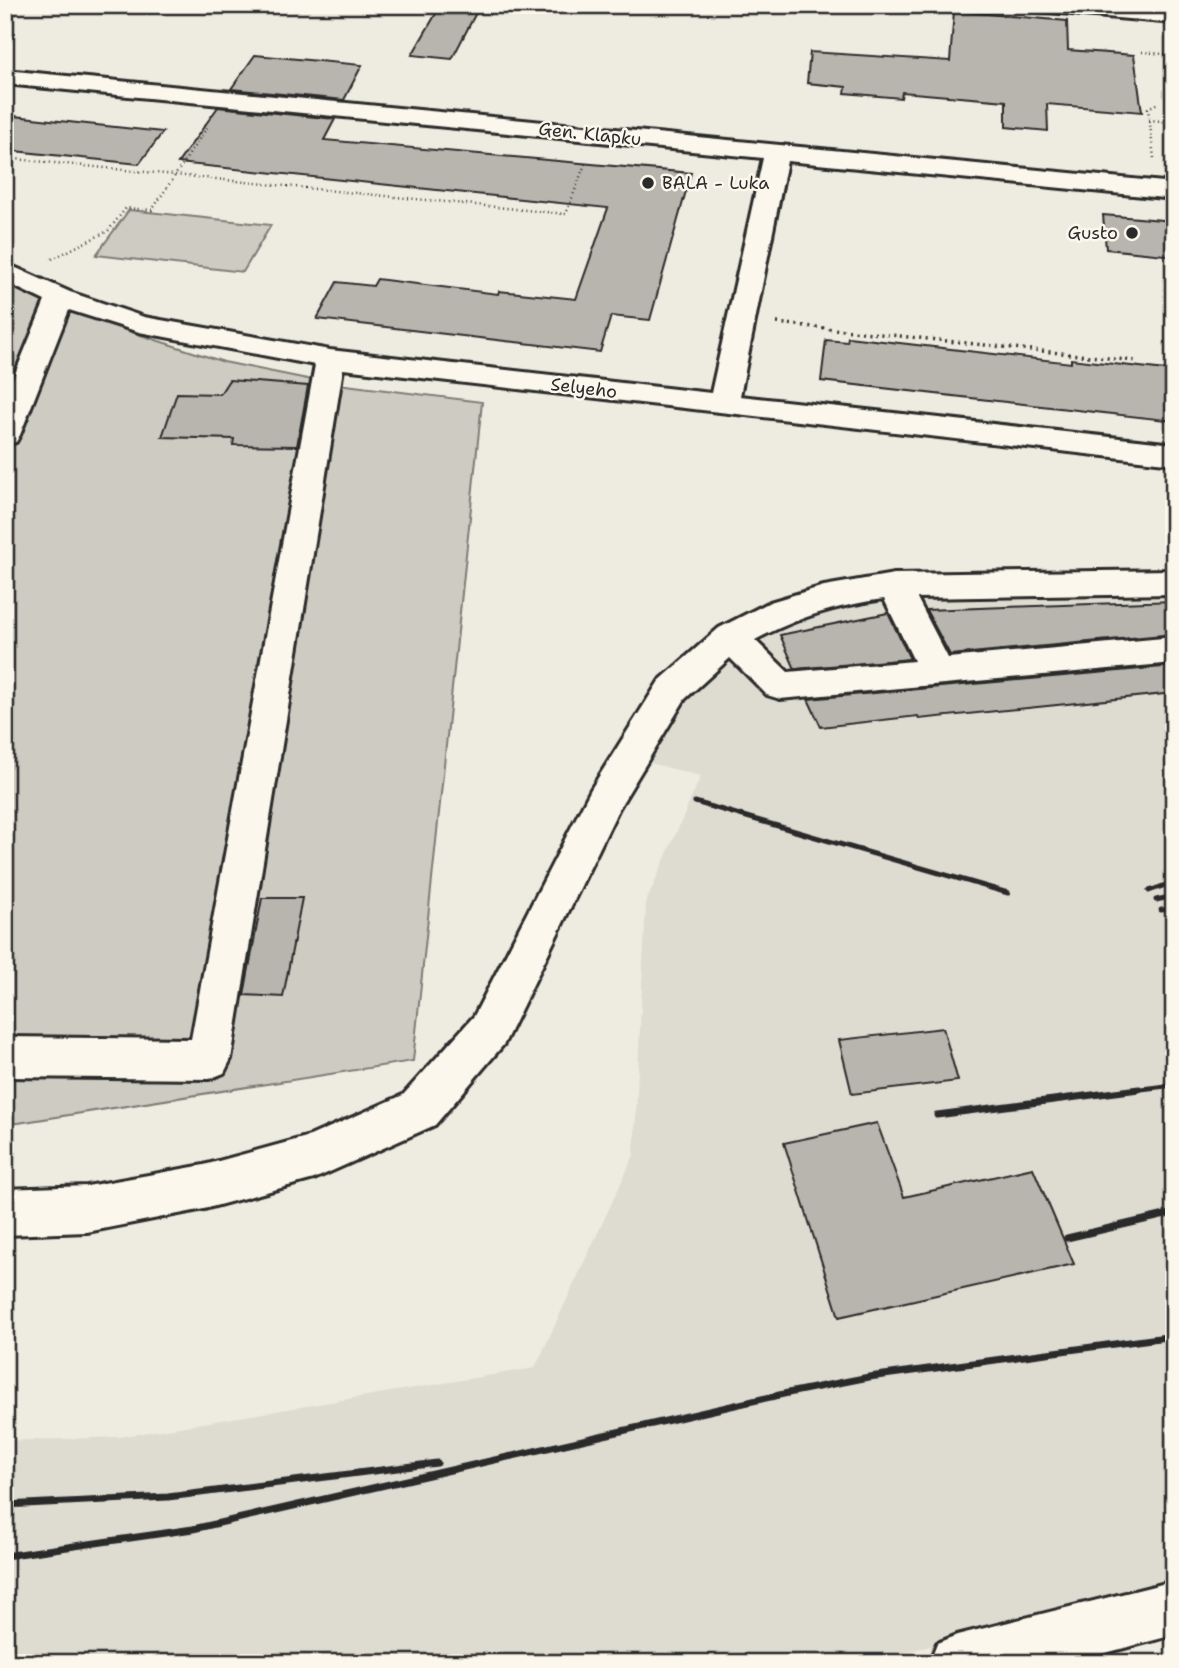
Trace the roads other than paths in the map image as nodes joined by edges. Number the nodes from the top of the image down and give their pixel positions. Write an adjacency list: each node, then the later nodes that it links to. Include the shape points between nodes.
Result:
1 (1038, 5): 2 (street)
2 (1174, 17)
3 (5, 77): 4 (street, Gen. Klapku)
4 (776, 152): 5 (street, Gen. Klapku); 9 (street)
5 (1174, 191)
6 (11, 274): 7 (street, Selyeho)
7 (60, 298): 8 (street, Selyeho, via 139,324); 10 (street)
8 (330, 359): 9 (street, Selyeho); 17 (street, via 209,1059)
9 (723, 404): 11 (street, Selyeho)
10 (5, 435)
11 (1174, 454)
12 (1174, 582): 13 (street)
13 (894, 586): 14 (street, via 836,594 782,611); 16 (street)
14 (731, 638): 16 (street, via 780,686); 18 (street, via 672,690 604,800 489,1030 419,1110 314,1157 204,1187 87,1209)
15 (1174, 650): 16 (street)
16 (937, 671)
17 (5, 1057)
18 (5, 1212)
19 (1174, 1608): 20 (street)
20 (957, 1663)

